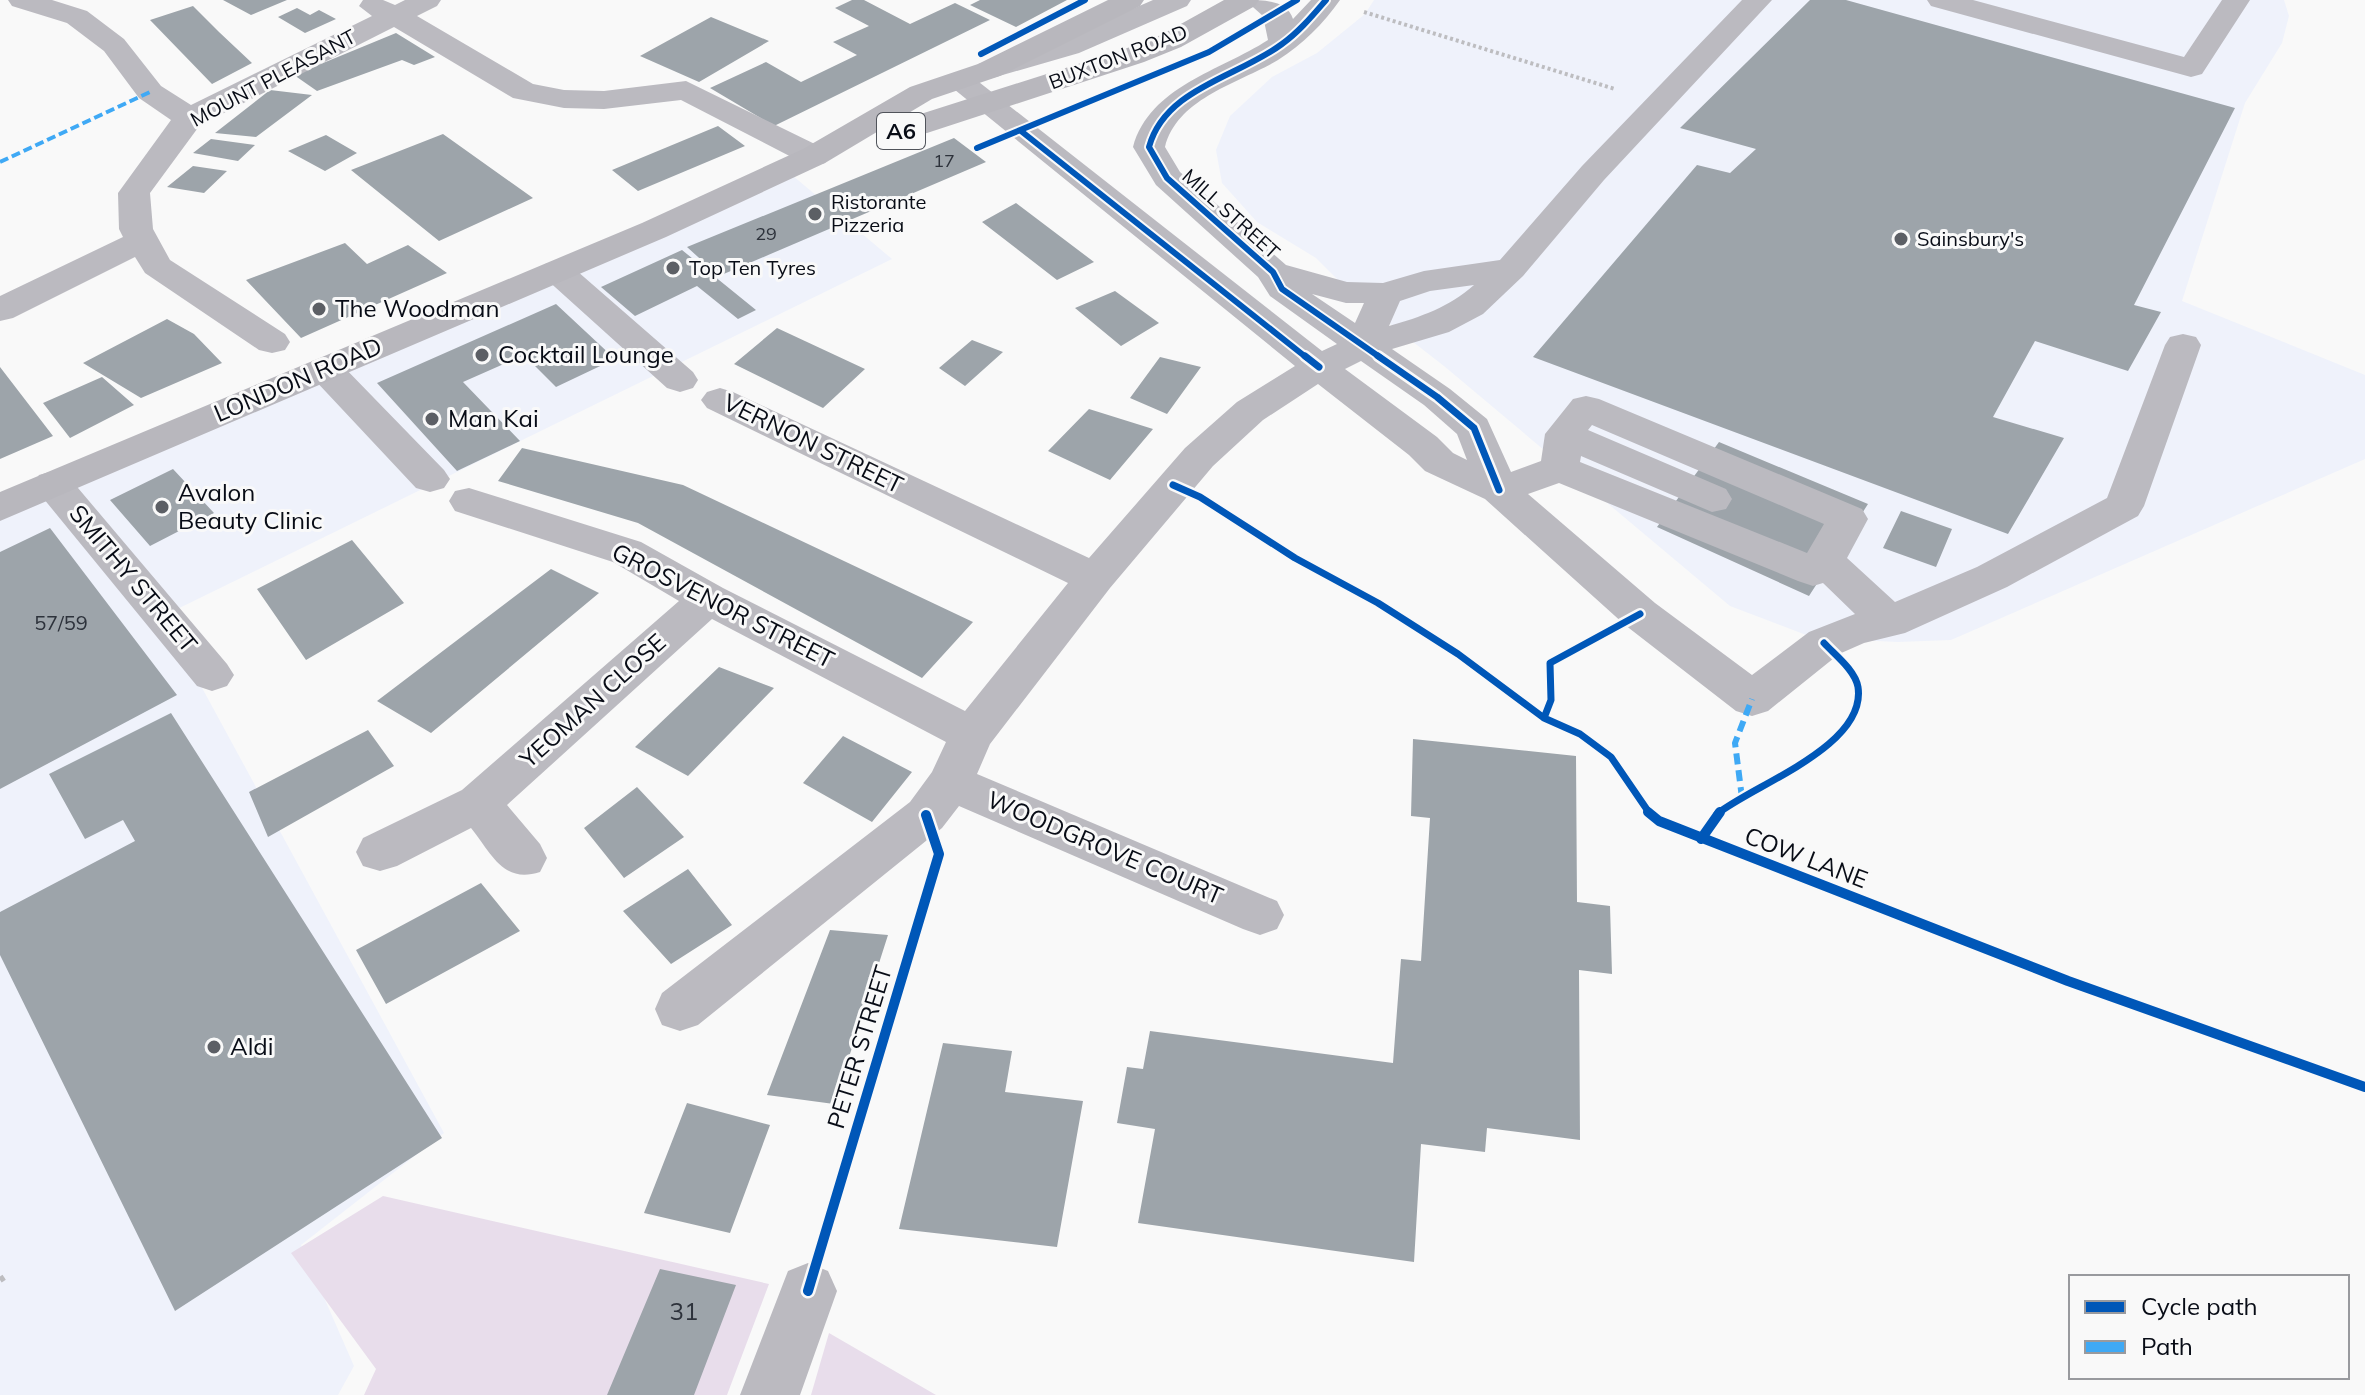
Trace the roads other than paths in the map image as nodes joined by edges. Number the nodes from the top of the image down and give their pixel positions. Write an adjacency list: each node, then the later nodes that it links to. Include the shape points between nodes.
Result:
1 (22, 0): 17 (street, via 77,17 114,45 150,92)
2 (360, 0): 12 (street)
3 (427, 0): 12 (street, MOUNT PLEASANT)
4 (1130, 0): 14 (highway, BUXTON ROAD / A6)
5 (1177, 0): 14 (street, A6, via 1069,47)
6 (1245, 0): 16 (highway, BUXTON ROAD / A6, via 1171,41)
7 (1259, 0): 13 (street, via 1277,12)
8 (1758, 0): 20 (street, via 1593,173)
9 (1941, 0): 10 (street, via 2191,68)
10 (2236, 0)
11 (1332, 3): 13 (street, MILL STREET)
12 (394, 15): 17 (street, MOUNT PLEASANT); 18 (street, via 524,92 604,100 686,90)
13 (1283, 43): 22 (street, MILL STREET, via 1176,103 1149,136 1153,156 1167,178)
14 (989, 70): 15 (highway, BUXTON ROAD / A6)
15 (959, 81): 16 (street, MILL STREET); 18 (highway, LONDON ROAD / A6, via 921,93)
16 (987, 105): 18 (highway, LONDON ROAD / A6); 28 (street, MILL STREET)
17 (189, 118): 19 (street, MOUNT PLEASANT, via 134,193)
18 (814, 156): 21 (highway, LONDON ROAD / A6)
19 (139, 234): 24 (street); 25 (street, via 157,266)
20 (1511, 269): 23 (street, via 1424,281); 27 (street, via 1462,311)
21 (557, 271): 29 (highway, LONDON ROAD / A6); 30 (street)
22 (1273, 272): 23 (street, via 1338,290); 27 (street, MILL STREET, via 1282,289)
23 (1386, 294): 27 (street)
24 (0, 310)
25 (272, 342)
26 (2183, 345): 41 (street, via 2124,506 1992,577)
27 (1362, 346): 28 (street); 35 (street, MILL STREET, via 1474,428)
28 (1319, 367): 35 (street, MILL STREET, via 1439,462); 39 (street, via 1250,411 1199,457)
29 (325, 369): 33 (street); 34 (highway, LONDON ROAD / A6)
30 (680, 380)
31 (720, 400): 39 (street, VERNON STREET)
32 (1562, 452): 35 (street); 38 (street, via 1813,571); 38 (street, via 1586,408 1848,519)
33 (430, 479)
34 (53, 484): 37 (highway, LONDON ROAD / A6); 42 (street, SMITHY STREET)
35 (1499, 490): 41 (street, MILL STREET, via 1640,614 1752,699 1824,643)
36 (469, 501): 40 (street, GROSVENOR STREET, via 627,552)
37 (0, 507)
38 (1827, 556): 41 (street)
39 (1095, 578): 43 (street)
40 (708, 599): 43 (street, GROSVENOR STREET); 45 (street, YEOMAN CLOSE)
41 (1890, 622)
42 (212, 675)
43 (972, 735): 44 (street)
44 (938, 798): 48 (street, WOODGROVE COURT); 49 (street)
45 (478, 803): 46 (street, YEOMAN CLOSE); 47 (street)
46 (380, 852)
47 (523, 858)
48 (1260, 915)
49 (680, 1009)
50 (808, 1291): 51 (street)
51 (770, 1395)

